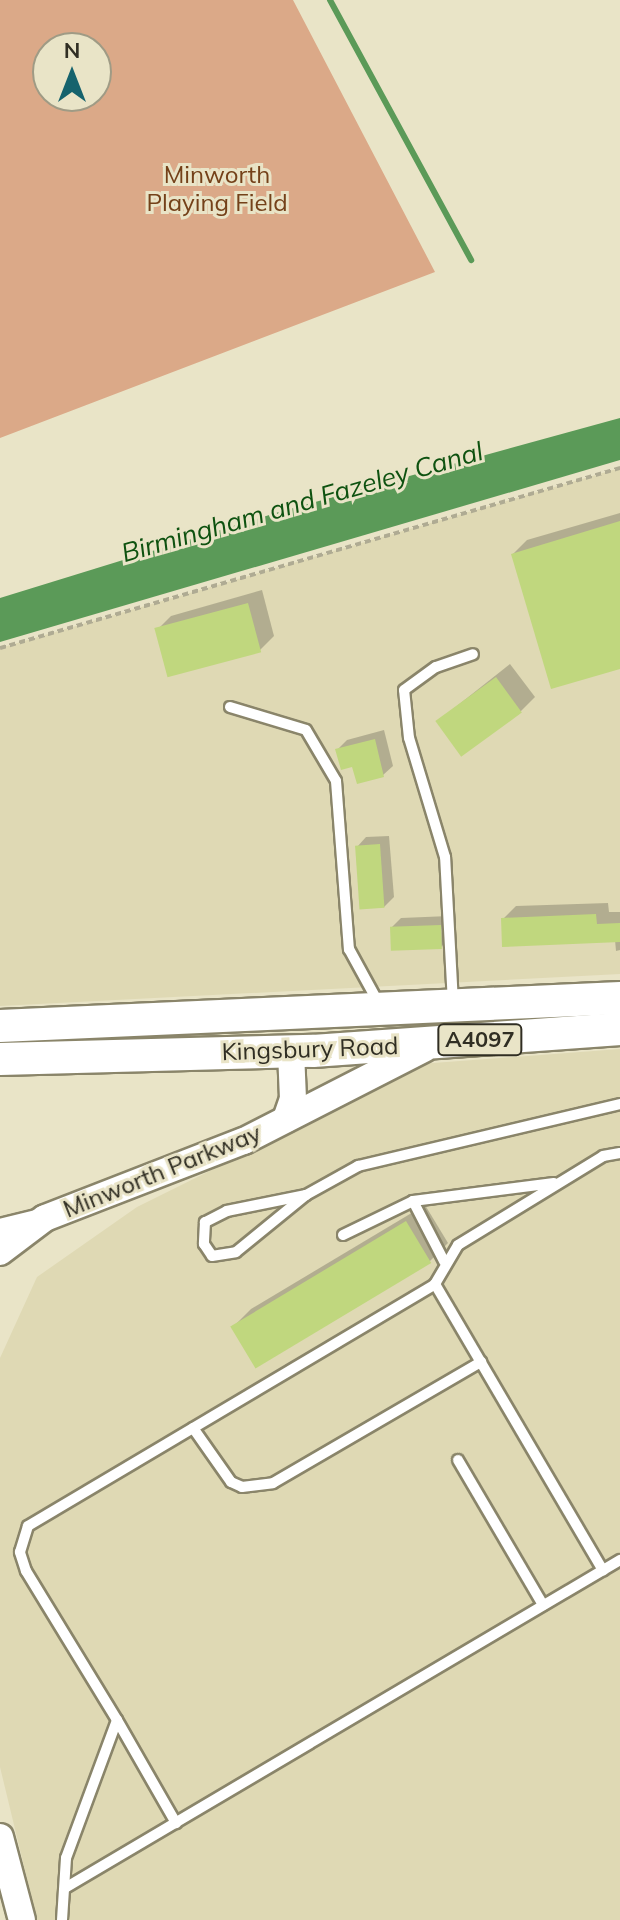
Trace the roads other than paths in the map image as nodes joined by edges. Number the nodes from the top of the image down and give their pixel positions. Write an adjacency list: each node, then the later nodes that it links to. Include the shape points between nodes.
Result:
1 (473, 654): 4 (lane, via 436,667 404,690 409,738 445,857)
2 (230, 707): 5 (lane, via 306,730 336,781 349,949)
3 (620, 998): 4 (main road, Kingsbury Road / A4097)
4 (453, 1005): 5 (main road, Kingsbury Road / A4097)
5 (381, 1007): 6 (main road, via 387,1027); 7 (main road, Kingsbury Road / A4097); 11 (main road)
6 (620, 1015)
7 (42, 1025): 8 (main road, Kingsbury Road / A4097); 12 (main road, via 107,1038 260,1033 277,1037)
8 (0, 1026)
9 (620, 1029): 10 (main road, Kingsbury Road / A4097)
10 (440, 1043): 11 (main road, Kingsbury Road / A4097); 15 (street, Minworth Parkway, via 387,1064)
11 (340, 1049): 12 (main road, Kingsbury Road / A4097)
12 (291, 1051): 13 (main road, Kingsbury Road / A4097); 15 (street, Minworth Parkway, via 293,1099)
13 (0, 1059)
14 (620, 1104): 18 (lane, via 358,1166)
15 (286, 1119): 20 (street, Minworth Parkway, via 244,1141)
16 (620, 1153): 17 (lane, via 603,1156)
17 (561, 1182): 19 (lane); 24 (lane, via 458,1245)
18 (306, 1195): 18 (lane, via 236,1252 212,1256 204,1244 205,1222)
19 (413, 1201): 22 (lane); 24 (lane)
20 (45, 1218): 21 (street); 23 (street, Minworth Parkway)
21 (0, 1229)
22 (343, 1235)
23 (0, 1252)
24 (444, 1261): 25 (lane)
25 (435, 1284): 26 (lane); 27 (lane)
26 (481, 1362): 27 (lane, via 273,1483 242,1487 231,1482); 30 (lane)
27 (193, 1428): 32 (lane, via 28,1526 22,1536 26,1571)
28 (458, 1460): 31 (lane)
29 (620, 1560): 30 (lane)
30 (603, 1570): 31 (lane)
31 (543, 1605): 33 (lane)
32 (117, 1720): 33 (lane); 35 (lane, via 66,1858)
33 (176, 1823): 35 (lane)
34 (0, 1837): 36 (street)
35 (65, 1888): 37 (lane)
36 (22, 1920)
37 (62, 1920)

